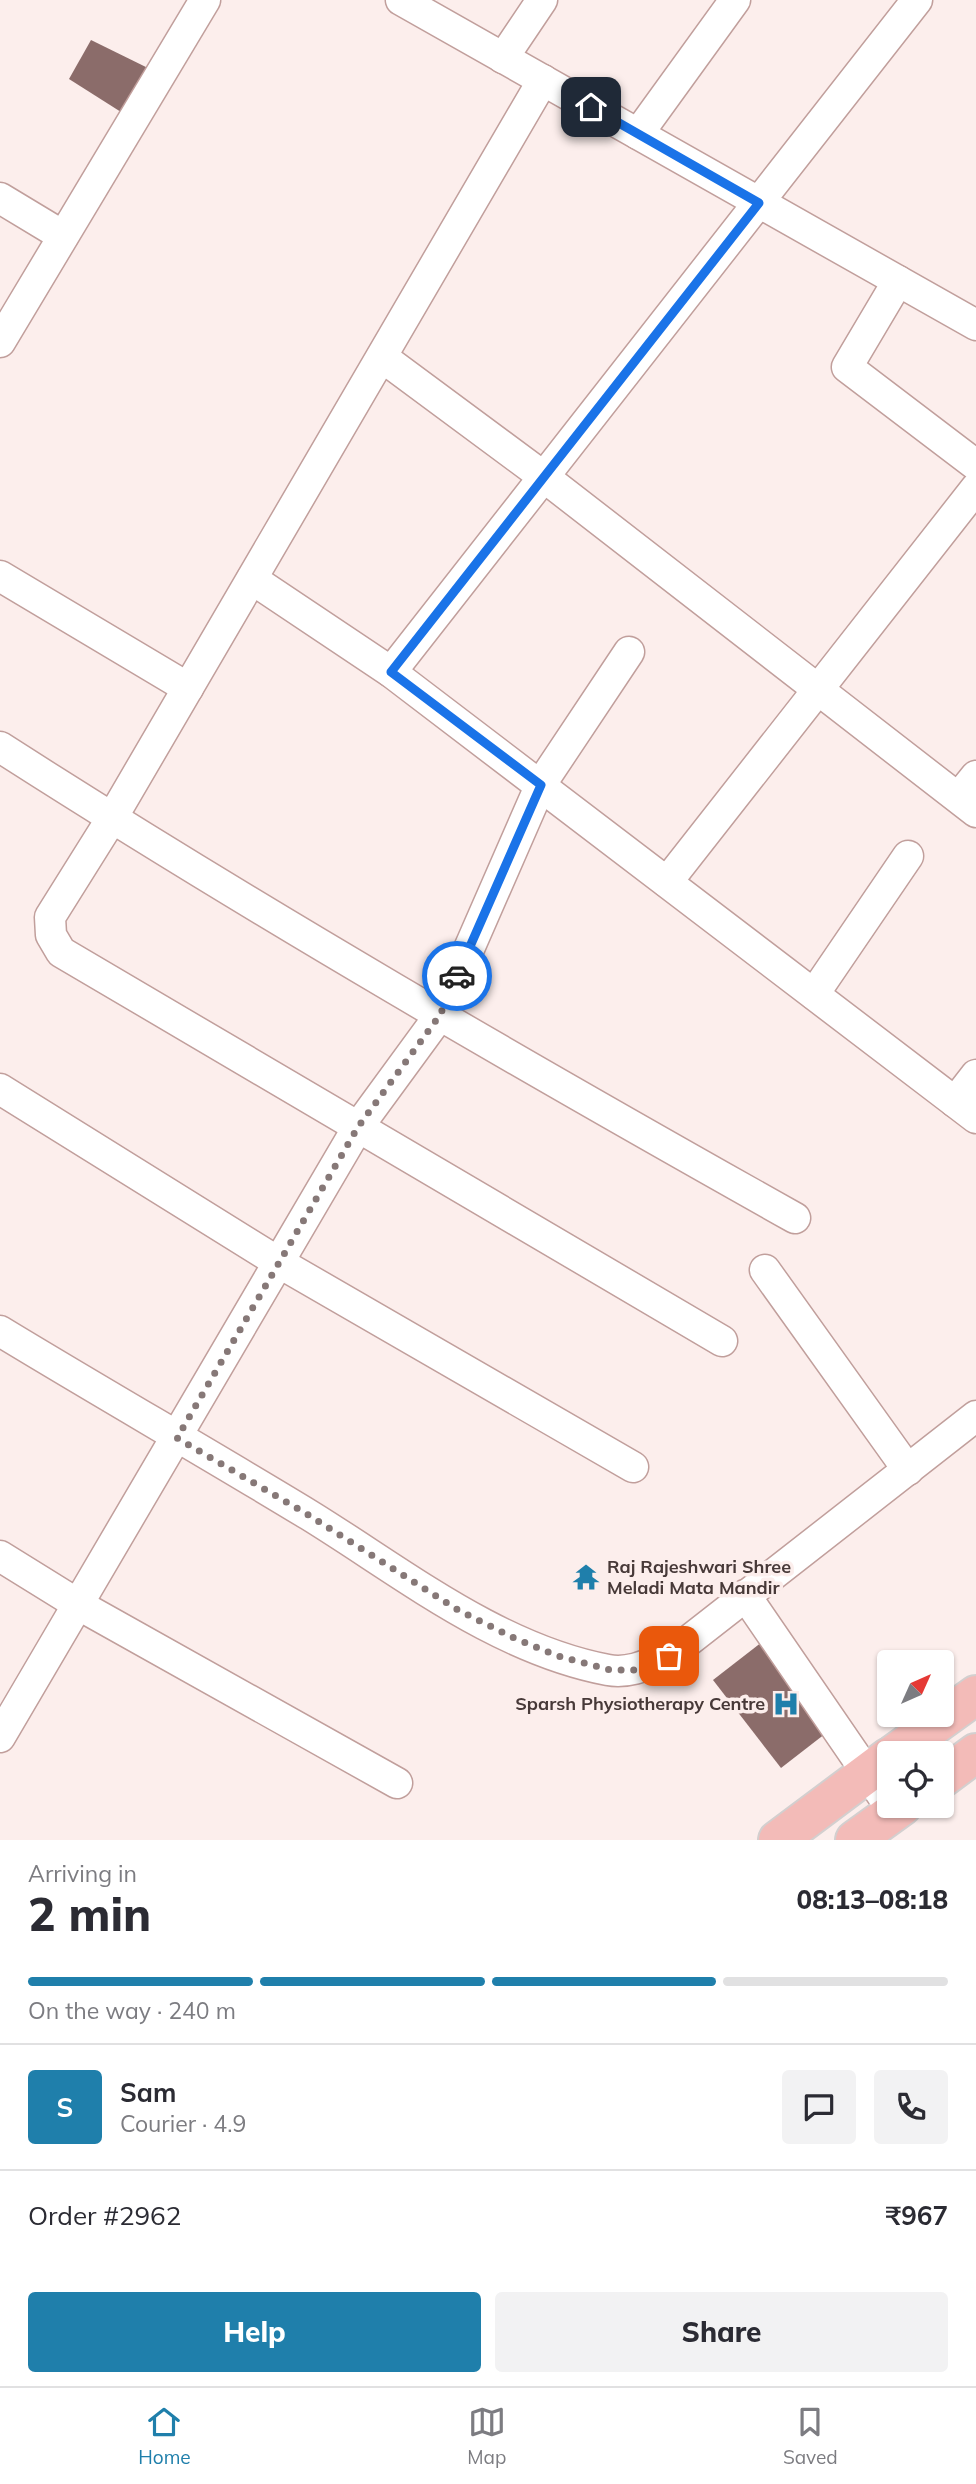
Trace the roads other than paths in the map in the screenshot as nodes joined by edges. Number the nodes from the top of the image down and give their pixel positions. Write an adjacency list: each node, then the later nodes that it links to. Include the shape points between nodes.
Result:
1 (205, 0): 11 (street)
2 (401, 0): 6 (street)
3 (542, 0): 6 (street)
4 (735, 0): 8 (street)
5 (916, 0): 10 (street)
6 (503, 58): 7 (street)
7 (543, 80): 8 (street); 15 (street)
8 (638, 134): 10 (street)
9 (0, 198): 11 (street)
10 (759, 203): 12 (street); 17 (street)
11 (63, 236): 14 (street)
12 (898, 281): 13 (street); 16 (street, via 846,367)
13 (976, 325)
14 (0, 342)
15 (382, 357): 17 (street); 20 (street)
16 (976, 465)
17 (544, 477): 22 (street); 24 (street)
18 (976, 488): 24 (street)
19 (0, 576): 23 (street)
20 (252, 579): 22 (street); 23 (street)
21 (629, 652): 26 (street)
22 (391, 672): 26 (street)
23 (188, 688): 28 (street)
24 (817, 691): 27 (street); 30 (street)
25 (0, 747): 28 (street)
26 (541, 785): 30 (street); 32 (street)
27 (970, 795)
28 (112, 818): 32 (street); 36 (street, via 50,917 51,935 61,952)
29 (908, 856): 31 (street)
30 (667, 882): 31 (street)
31 (814, 994): 35 (street)
32 (440, 1015): 36 (street); 37 (street)
33 (976, 1075): 35 (street)
34 (0, 1088): 38 (street)
35 (965, 1110)
36 (358, 1127): 38 (street); 41 (street)
37 (795, 1217)
38 (278, 1262): 43 (street); 44 (street)
39 (765, 1270): 45 (street)
40 (0, 1331): 43 (street)
41 (722, 1341)
42 (976, 1416): 45 (street)
43 (177, 1438): 47 (street, via 458,1610 547,1651 610,1670 636,1670 669,1656); 48 (street)
44 (633, 1467)
45 (908, 1470): 47 (street)
46 (0, 1556): 48 (street)
47 (745, 1595): 53 (street)
48 (79, 1605): 50 (street); 56 (street)
49 (976, 1695): 51 (main road)
50 (0, 1737)
51 (913, 1741)
52 (976, 1753): 55 (main road)
53 (877, 1754)
54 (877, 1767): 58 (main road)
55 (954, 1769)
56 (397, 1783)
57 (881, 1818): 59 (main road)
58 (778, 1840)
59 (855, 1840)

